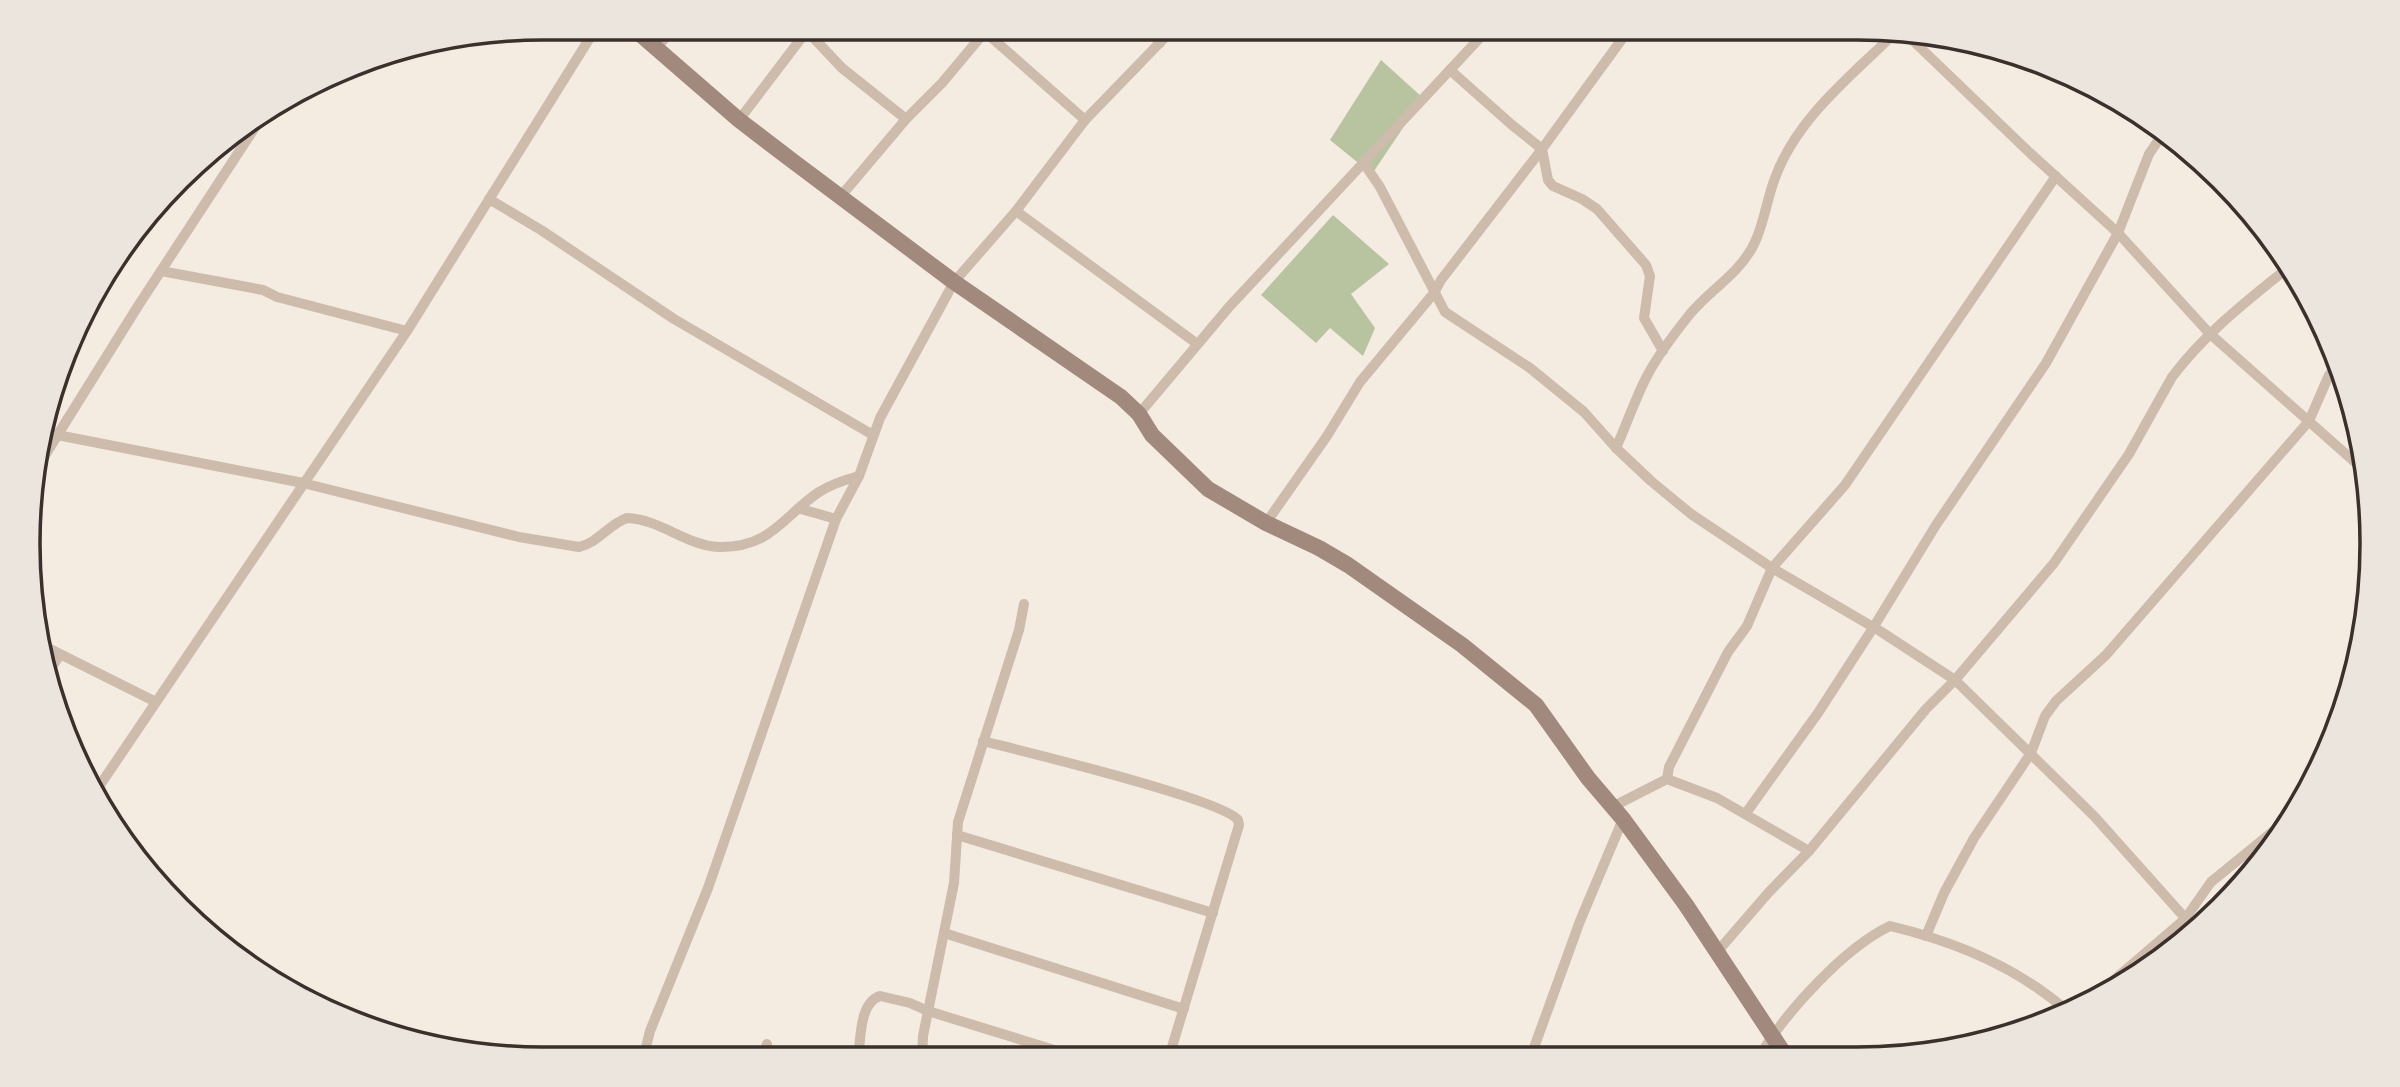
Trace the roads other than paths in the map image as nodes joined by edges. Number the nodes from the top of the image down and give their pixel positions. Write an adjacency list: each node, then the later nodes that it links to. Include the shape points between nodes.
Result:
1 (589, 40): 26 (street)
2 (647, 40): 15 (street)
3 (663, 40): 15 (street)
4 (800, 40): 18 (street)
5 (818, 40): 17 (street, via 842,68)
6 (978, 40): 17 (street)
7 (997, 40): 19 (street)
8 (1158, 40): 13 (street)
9 (1163, 40): 13 (street)
10 (1478, 40): 16 (street)
11 (1621, 40): 22 (street)
12 (1887, 41): 36 (street, via 1793,140 1752,247)
13 (1160, 43): 19 (street)
14 (1917, 44): 24 (street)
15 (656, 49): 18 (street)
16 (1450, 70): 22 (street); 23 (street)
17 (906, 119): 25 (street)
18 (739, 120): 25 (street)
19 (1085, 120): 27 (street)
20 (250, 135): 29 (street)
21 (2158, 141): 28 (street)
22 (1542, 149): 32 (street); 36 (street, via 1553,186 1597,209 1646,265 1650,276 1644,318)
23 (1363, 162): 32 (street); 35 (street)
24 (2056, 176): 28 (street); 51 (street, via 1845,485)
25 (841, 196): 31 (street)
26 (489, 200): 33 (street); 41 (street, via 674,319)
27 (1016, 211): 31 (street); 35 (street)
28 (2118, 233): 34 (street); 53 (street, via 2046,363 1936,525)
29 (161, 271): 33 (street, via 263,290); 42 (street)
30 (2280, 273): 34 (street)
31 (954, 282): 38 (street, via 1112,390); 41 (street)
32 (1434, 293): 44 (street, via 1445,312 1530,368 1584,412); 50 (street, via 1360,382)
33 (407, 331): 47 (street)
34 (2209, 333): 39 (street); 57 (street, via 2172,377 2129,454 2054,563)
35 (1196, 343): 38 (street)
36 (1663, 351): 44 (street, via 1645,379)
37 (2330, 374): 39 (street)
38 (1139, 414): 50 (street, via 1152,435 1208,489)
39 (2309, 421): 45 (street); 60 (street, via 2106,655 2056,701)
40 (52, 435): 42 (street)
41 (873, 435): 46 (street)
42 (58, 436): 43 (street); 47 (street)
43 (49, 449)
44 (1616, 449): 51 (street, via 1691,514)
45 (2352, 460)
46 (859, 477): 48 (street, via 821,491); 49 (street)
47 (303, 483): 48 (street, via 519,537 579,547 627,518 701,544 737,546 761,539); 58 (street)
48 (801, 509): 49 (street)
49 (836, 519): 80 (street, via 708,888)
50 (1266, 523): 63 (street, via 1348,565 1462,645 1536,705)
51 (1772, 568): 53 (street); 61 (street)
52 (1024, 604): 59 (street)
53 (1873, 628): 57 (street); 64 (street)
54 (52, 651): 55 (street)
55 (60, 655): 56 (street); 58 (street)
56 (55, 663)
57 (1955, 680): 60 (street); 67 (street)
58 (156, 702): 62 (street)
59 (983, 741): 65 (street); 68 (street, via 1168,791 1235,816 1239,825)
60 (2031, 753): 69 (street, via 2123,847); 72 (street, via 1974,838)
61 (1667, 779): 63 (street); 64 (street)
62 (101, 783)
63 (1618, 813): 73 (street); 86 (street)
64 (1746, 813): 67 (street)
65 (957, 835): 68 (street); 71 (street)
66 (2264, 839): 69 (street, via 2211,882)
67 (1809, 851): 73 (street)
68 (1213, 913): 76 (street)
69 (2185, 919): 70 (street); 74 (street)
70 (2188, 922)
71 (944, 933): 76 (street); 77 (street)
72 (1926, 936): 75 (street, via 2014,973); 78 (street, via 1890,926 1873,934 1843,959)
73 (1718, 951): 78 (street)
74 (2132, 964)
75 (2059, 1004)
76 (1184, 1009): 85 (street)
77 (928, 1011): 82 (street, via 880,996 870,1001); 83 (street); 84 (street)
78 (1772, 1035): 87 (street); 88 (street)
79 (768, 1044): 81 (street)
80 (646, 1047)
81 (766, 1047)
82 (860, 1047)
83 (922, 1047)
84 (1045, 1047)
85 (1172, 1047)
86 (1534, 1047)
87 (1765, 1047)
88 (1780, 1047)

